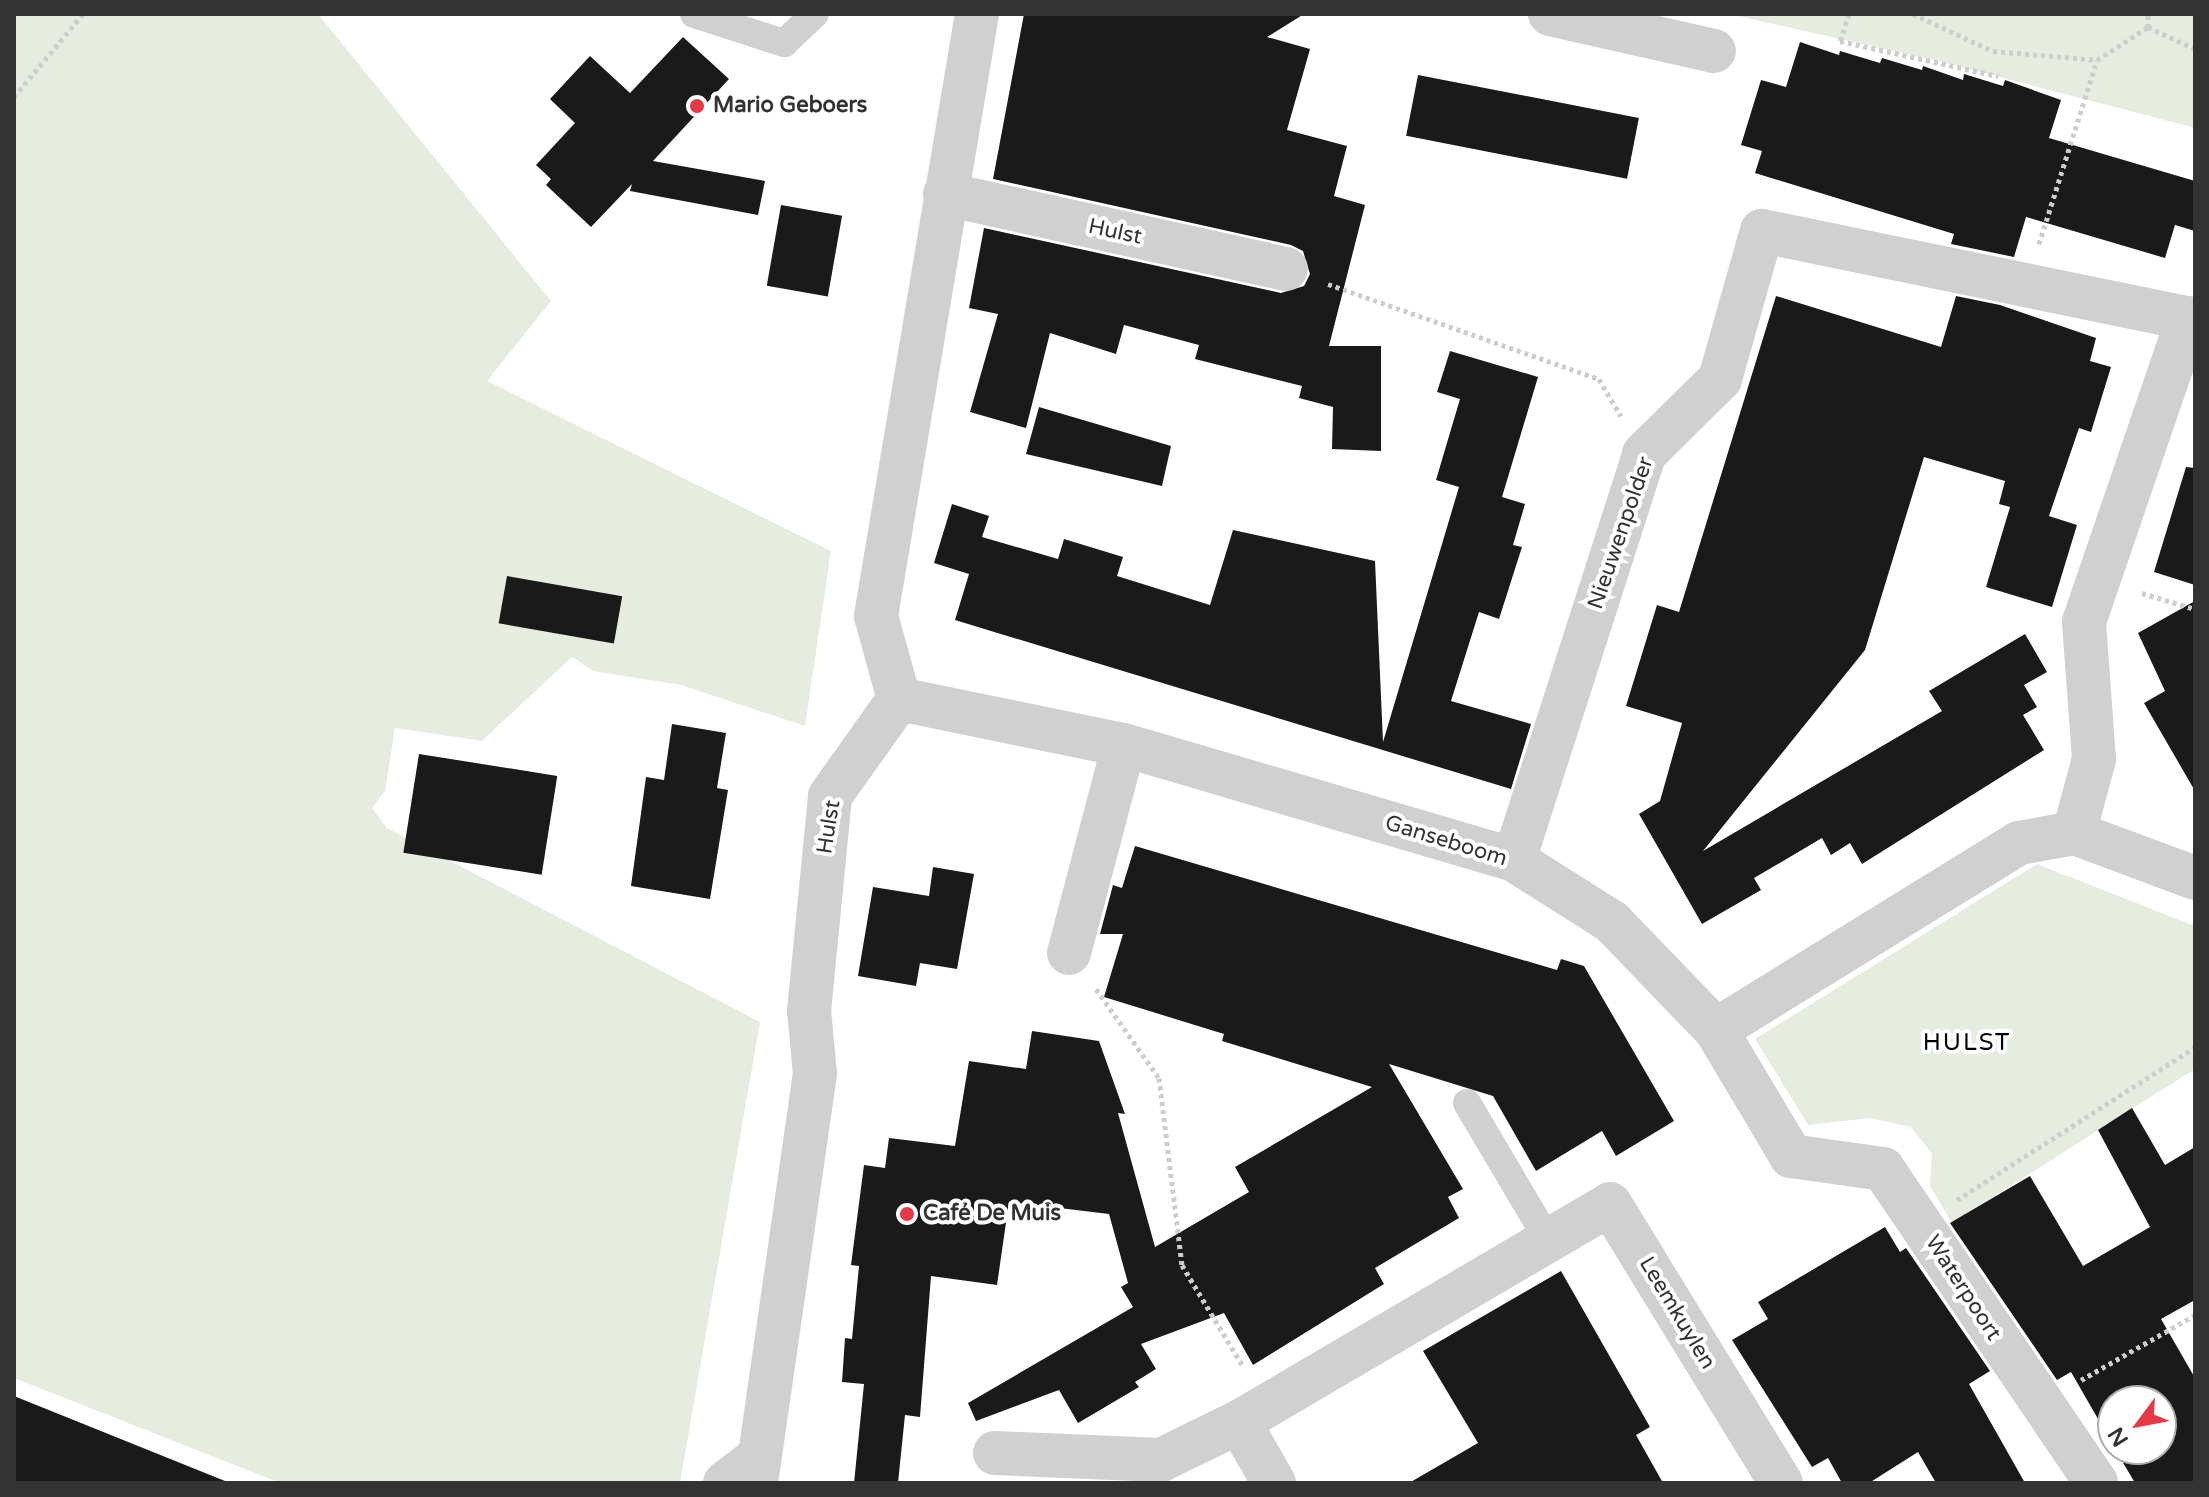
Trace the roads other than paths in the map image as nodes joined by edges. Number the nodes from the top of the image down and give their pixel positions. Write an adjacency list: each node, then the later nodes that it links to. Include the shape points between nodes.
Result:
1 (694, 14): 2 (lane, via 784,43)
2 (815, 14)
3 (977, 14): 6 (street)
4 (1550, 14): 5 (street)
5 (1714, 51)
6 (945, 194): 7 (street, Hulst); 9 (street, via 876,616)
7 (1286, 269)
8 (2192, 319): 11 (street, Nieuwenpolder, via 2084,622 2094,759); 12 (street, Nieuwenpolder, via 1762,231 1720,379 1644,454)
9 (899, 699): 10 (street, Ganseboom); 21 (street, Hulst, via 830,796 809,1011 815,1074)
10 (1124, 745): 12 (street, Ganseboom); 14 (street)
11 (2074, 833): 13 (street); 15 (street, via 2019,843)
12 (1514, 860): 15 (street, Ganseboom, via 1612,922)
13 (2195, 878)
14 (1069, 953)
15 (1716, 1030): 17 (street, Ganseboom)
16 (1467, 1103): 18 (lane)
17 (1791, 1156): 25 (street, Waterpoort, via 1883,1169)
18 (1548, 1240): 19 (street, Leemkuylen); 24 (street, Leemkuylen, via 1610,1204)
19 (1253, 1414): 20 (street, Leemkuylen, via 1161,1460); 23 (street)
20 (995, 1453)
21 (758, 1470): 22 (street)
22 (725, 1483)
23 (1274, 1483)
24 (1781, 1483)
25 (2096, 1483)

